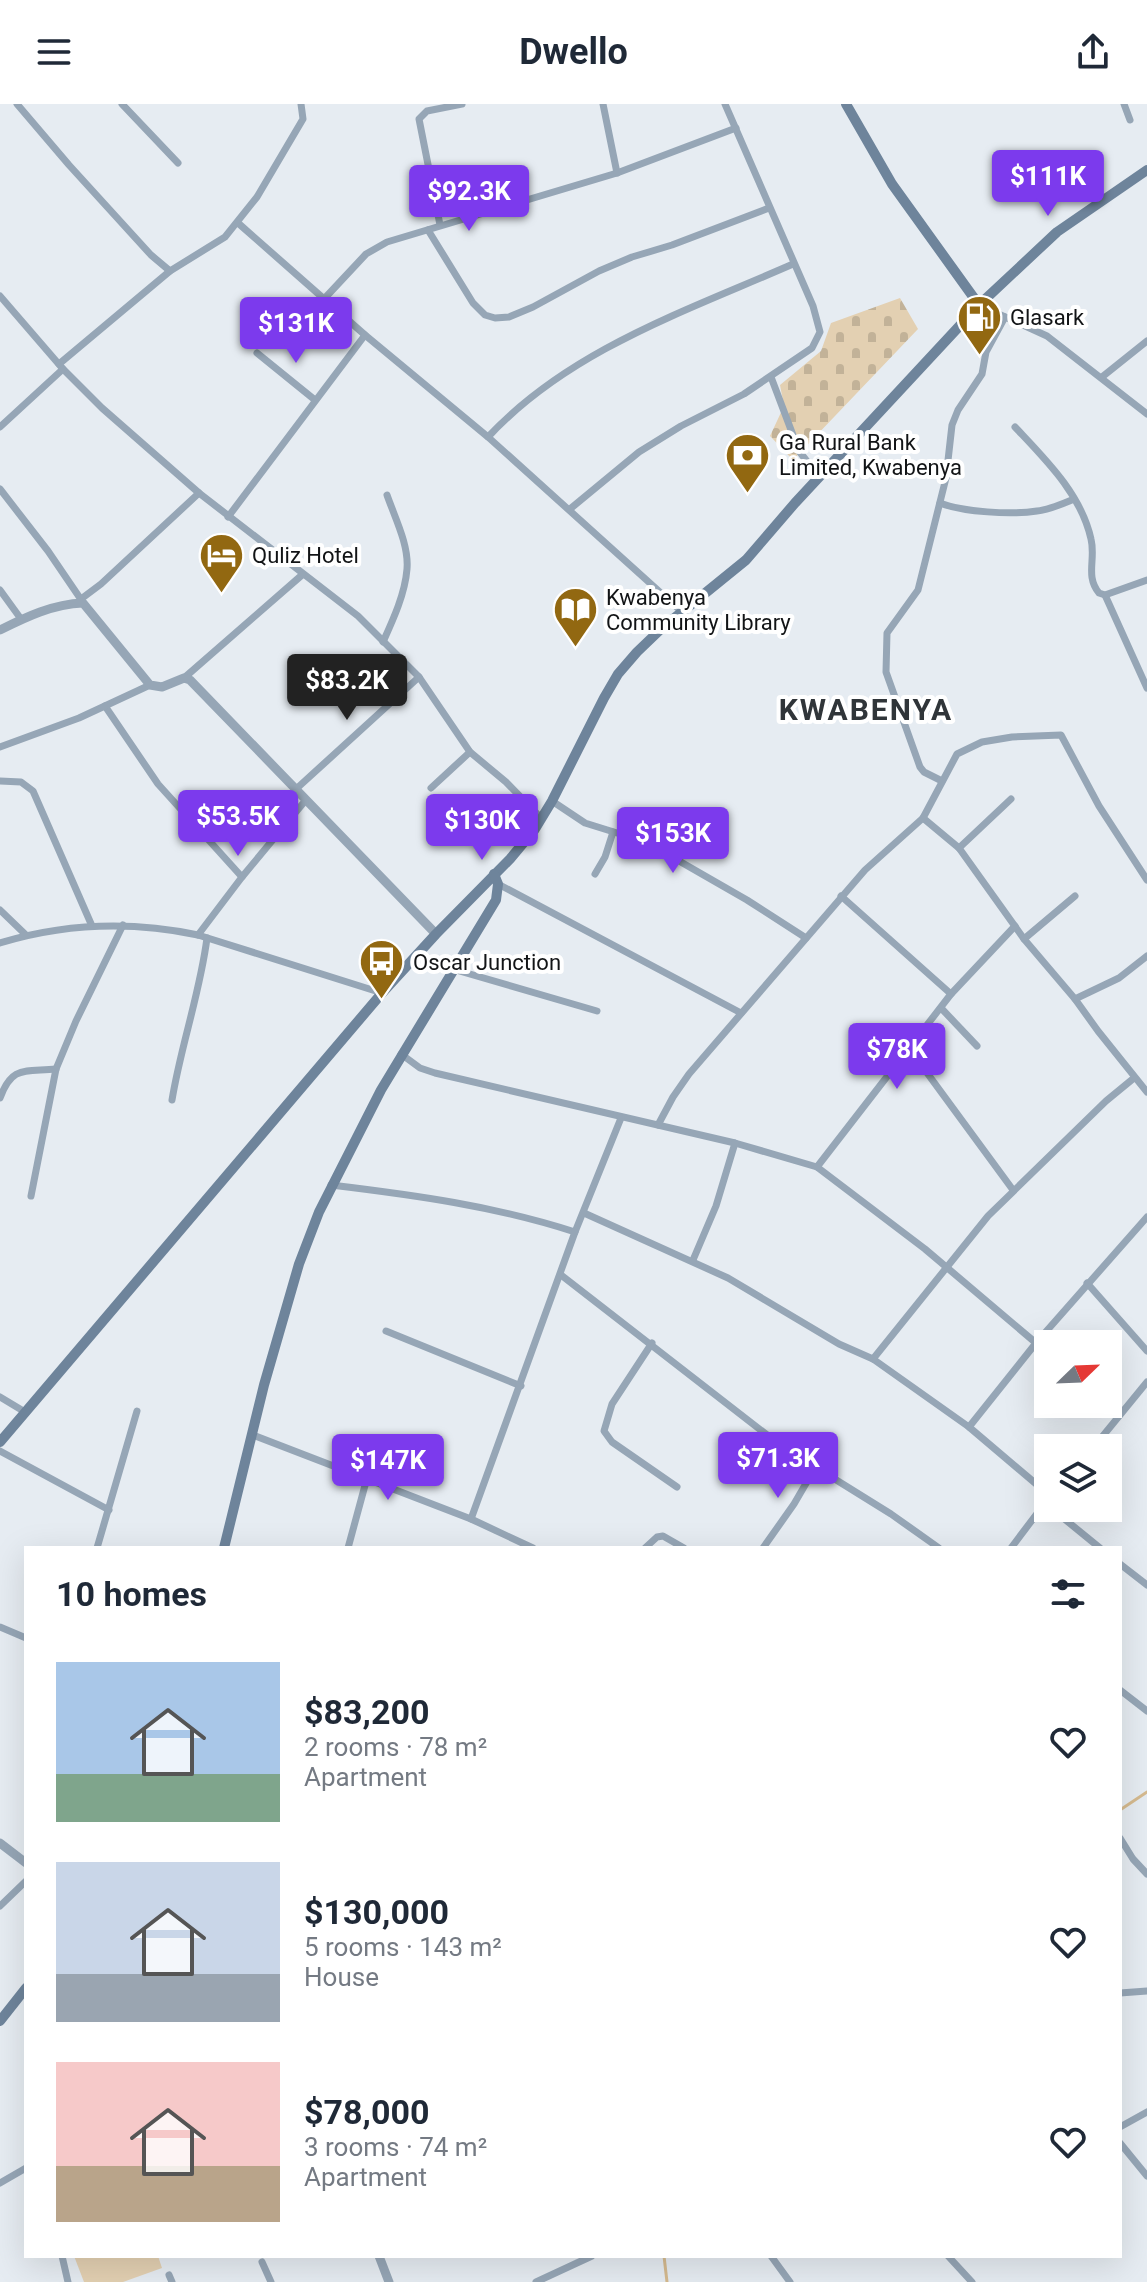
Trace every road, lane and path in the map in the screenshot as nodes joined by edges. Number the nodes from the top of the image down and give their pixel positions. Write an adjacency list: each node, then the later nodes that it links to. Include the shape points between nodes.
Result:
1 (17, 104): 19 (street)
2 (122, 104): 11 (street)
3 (301, 104): 15 (street, via 303,119)
4 (462, 104): 16 (street, via 427,111 419,119)
5 (603, 104): 13 (street)
6 (725, 104): 10 (street)
7 (846, 104): 22 (main road, via 892,184)
8 (1124, 104): 9 (street)
9 (1130, 120)
10 (736, 128): 13 (street); 14 (street)
11 (178, 163)
12 (1147, 170): 22 (main road, via 1057,232)
13 (617, 173): 16 (street)
14 (769, 208): 17 (street, via 632,257 533,307 495,318 473,303); 18 (street)
15 (238, 223): 19 (street); 21 (street)
16 (440, 225): 17 (street)
17 (428, 230): 21 (street, via 376,247)
18 (793, 264): 28 (street, via 820,332 812,348); 34 (street, via 623,338 551,382)
19 (170, 271): 27 (street)
20 (0, 296): 27 (street)
21 (324, 299): 24 (street)
22 (979, 305): 23 (street); 35 (main road)
23 (1005, 317): 29 (street, via 1047,336); 40 (street, via 986,352 982,374 952,425)
24 (365, 335): 30 (street); 34 (street)
25 (1147, 341): 29 (street)
26 (257, 353): 30 (street)
27 (61, 367): 32 (street); 37 (street)
28 (771, 377): 35 (street, via 799,451); 41 (street, via 639,452)
29 (1102, 377): 31 (street)
30 (315, 400): 42 (street)
31 (1147, 414)
32 (0, 427)
33 (1015, 427): 39 (street, via 1058,472)
34 (488, 437): 41 (street)
35 (819, 477): 48 (main road, via 746,560)
36 (0, 489): 47 (street)
37 (199, 493): 42 (street); 47 (street)
38 (387, 495): 51 (street, via 407,570)
39 (1074, 499): 40 (street, via 1039,511 1015,512); 46 (street, via 1091,536 1092,579)
40 (940, 503): 60 (street, via 918,590 890,626 885,648 886,672 920,767)
41 (570, 509): 48 (street)
42 (228, 517): 43 (street)
43 (302, 575): 51 (street, via 358,616); 53 (street)
44 (1147, 580): 46 (street)
45 (0, 590): 49 (street)
46 (1105, 595): 55 (street)
47 (82, 601): 49 (street); 54 (street)
48 (682, 612): 65 (main road, via 618,674)
49 (21, 619): 50 (street)
50 (0, 630)
51 (383, 642): 52 (street)
52 (419, 677): 58 (street); 62 (street)
53 (184, 678): 54 (street, via 167,686); 62 (street)
54 (150, 685): 56 (street)
55 (1147, 688)
56 (105, 706): 57 (street); 71 (street, via 158,784)
57 (0, 747)
58 (470, 752): 61 (street); 66 (street)
59 (0, 781): 78 (street, via 21,782 33,791)
60 (942, 781): 67 (street); 73 (street, via 957,754 975,744 1061,735)
61 (431, 788)
62 (295, 790): 64 (street)
63 (1011, 799): 69 (street)
64 (305, 801): 71 (street); 80 (street)
65 (552, 801): 66 (main road); 68 (street, via 577,820)
66 (541, 818): 72 (main road)
67 (923, 818): 69 (street); 74 (street)
68 (613, 832): 70 (street); 84 (street, via 656,847)
69 (959, 848): 79 (street)
70 (595, 874)
71 (242, 877): 82 (street)
72 (496, 879): 80 (main road); 88 (main road, via 496,900); 94 (street)
73 (1147, 880)
74 (841, 896): 84 (street); 90 (street)
75 (1075, 896): 85 (street)
76 (0, 910): 81 (street)
77 (123, 925): 78 (street); 82 (street); 100 (street)
78 (92, 926): 81 (street)
79 (1015, 926): 85 (street); 90 (street)
80 (436, 934): 89 (main road)
81 (26, 935): 86 (street)
82 (198, 935): 83 (street)
83 (207, 938): 89 (street); 104 (street)
84 (806, 938): 94 (street)
85 (1024, 939): 91 (street)
86 (0, 943)
87 (1147, 956): 91 (street, via 1119,978)
88 (456, 970): 93 (street); 97 (main road)
89 (382, 993): 130 (main road)
90 (951, 994): 92 (street)
91 (1075, 999): 101 (street)
92 (941, 1008): 95 (street); 96 (street)
93 (597, 1011)
94 (741, 1013): 106 (street, via 689,1074)
95 (916, 1041): 98 (street); 99 (street)
96 (977, 1046)
97 (401, 1054): 105 (street, via 435,1073); 109 (main road)
98 (899, 1063): 99 (street); 108 (street)
99 (922, 1066): 110 (street)
100 (56, 1069): 103 (street, via 14,1075); 111 (street)
101 (1134, 1078): 102 (street); 110 (street)
102 (1147, 1092)
103 (0, 1098)
104 (172, 1100)
105 (621, 1118): 106 (street); 112 (street)
106 (658, 1125): 107 (street)
107 (735, 1143): 108 (street); 115 (street)
108 (817, 1167): 116 (street)
109 (331, 1185): 114 (street, via 452,1201); 133 (main road, via 299,1264)
110 (1013, 1190): 116 (street)
111 (31, 1196)
112 (584, 1213): 114 (street); 115 (street)
113 (1147, 1217): 118 (street)
114 (575, 1232): 117 (street)
115 (693, 1260): 125 (street)
116 (945, 1266): 121 (street); 125 (street)
117 (561, 1275): 122 (street); 127 (street)
118 (1087, 1283): 119 (street); 124 (street)
119 (1047, 1330)
120 (386, 1331): 127 (street)
121 (1034, 1341)
122 (652, 1343): 136 (street); 138 (street, via 612,1404 604,1431)
123 (1034, 1346): 131 (street)
124 (1147, 1351)
125 (873, 1359): 131 (street)
126 (1147, 1382): 132 (street)
127 (521, 1386): 141 (street)
128 (0, 1397): 130 (street)
129 (137, 1411): 140 (street)
130 (25, 1412): 134 (main road)
131 (969, 1427): 139 (street)
132 (1104, 1434)
133 (253, 1435): 137 (street); 145 (main road)
134 (0, 1442)
135 (0, 1451): 140 (street)
136 (815, 1468): 150 (street); 151 (street)
137 (367, 1478): 141 (street); 146 (street)
138 (677, 1487)
139 (1034, 1489)
140 (109, 1510): 144 (street)
141 (471, 1519): 147 (street)
142 (1034, 1519): 152 (street)
143 (1071, 1522): 153 (street)
144 (98, 1546)
145 (225, 1546)
146 (349, 1546)
147 (529, 1546)
148 (647, 1546): 149 (street, via 663,1536)
149 (680, 1546)
150 (764, 1546)
151 (936, 1546)
152 (1013, 1546)
153 (1098, 1546)
154 (1122, 1566): 155 (street)
155 (1147, 1585)
156 (0, 1627): 157 (street)
157 (24, 1637)
158 (1122, 1692): 159 (street)
159 (1147, 1711)
160 (1122, 1841): 163 (street)
161 (0, 1843): 162 (street)
162 (24, 1861)
163 (1147, 1874)
164 (24, 1883): 165 (street)
165 (0, 1906)
166 (24, 1991): 169 (main road)
167 (1147, 1991): 168 (street)
168 (1122, 1993)
169 (0, 2021)
170 (1147, 2112): 171 (street)
171 (1122, 2126)
172 (1122, 2145): 174 (street)
173 (24, 2169): 175 (street)
174 (1147, 2176)
175 (0, 2183)
176 (62, 2258): 182 (street)
177 (380, 2258): 184 (street)
178 (588, 2258): 185 (street)
179 (772, 2258): 186 (street)
180 (950, 2258): 187 (street)
181 (262, 2262): 183 (street)
182 (68, 2282)
183 (271, 2282)
184 (389, 2282)
185 (536, 2282)
186 (790, 2282)
187 (972, 2282)

